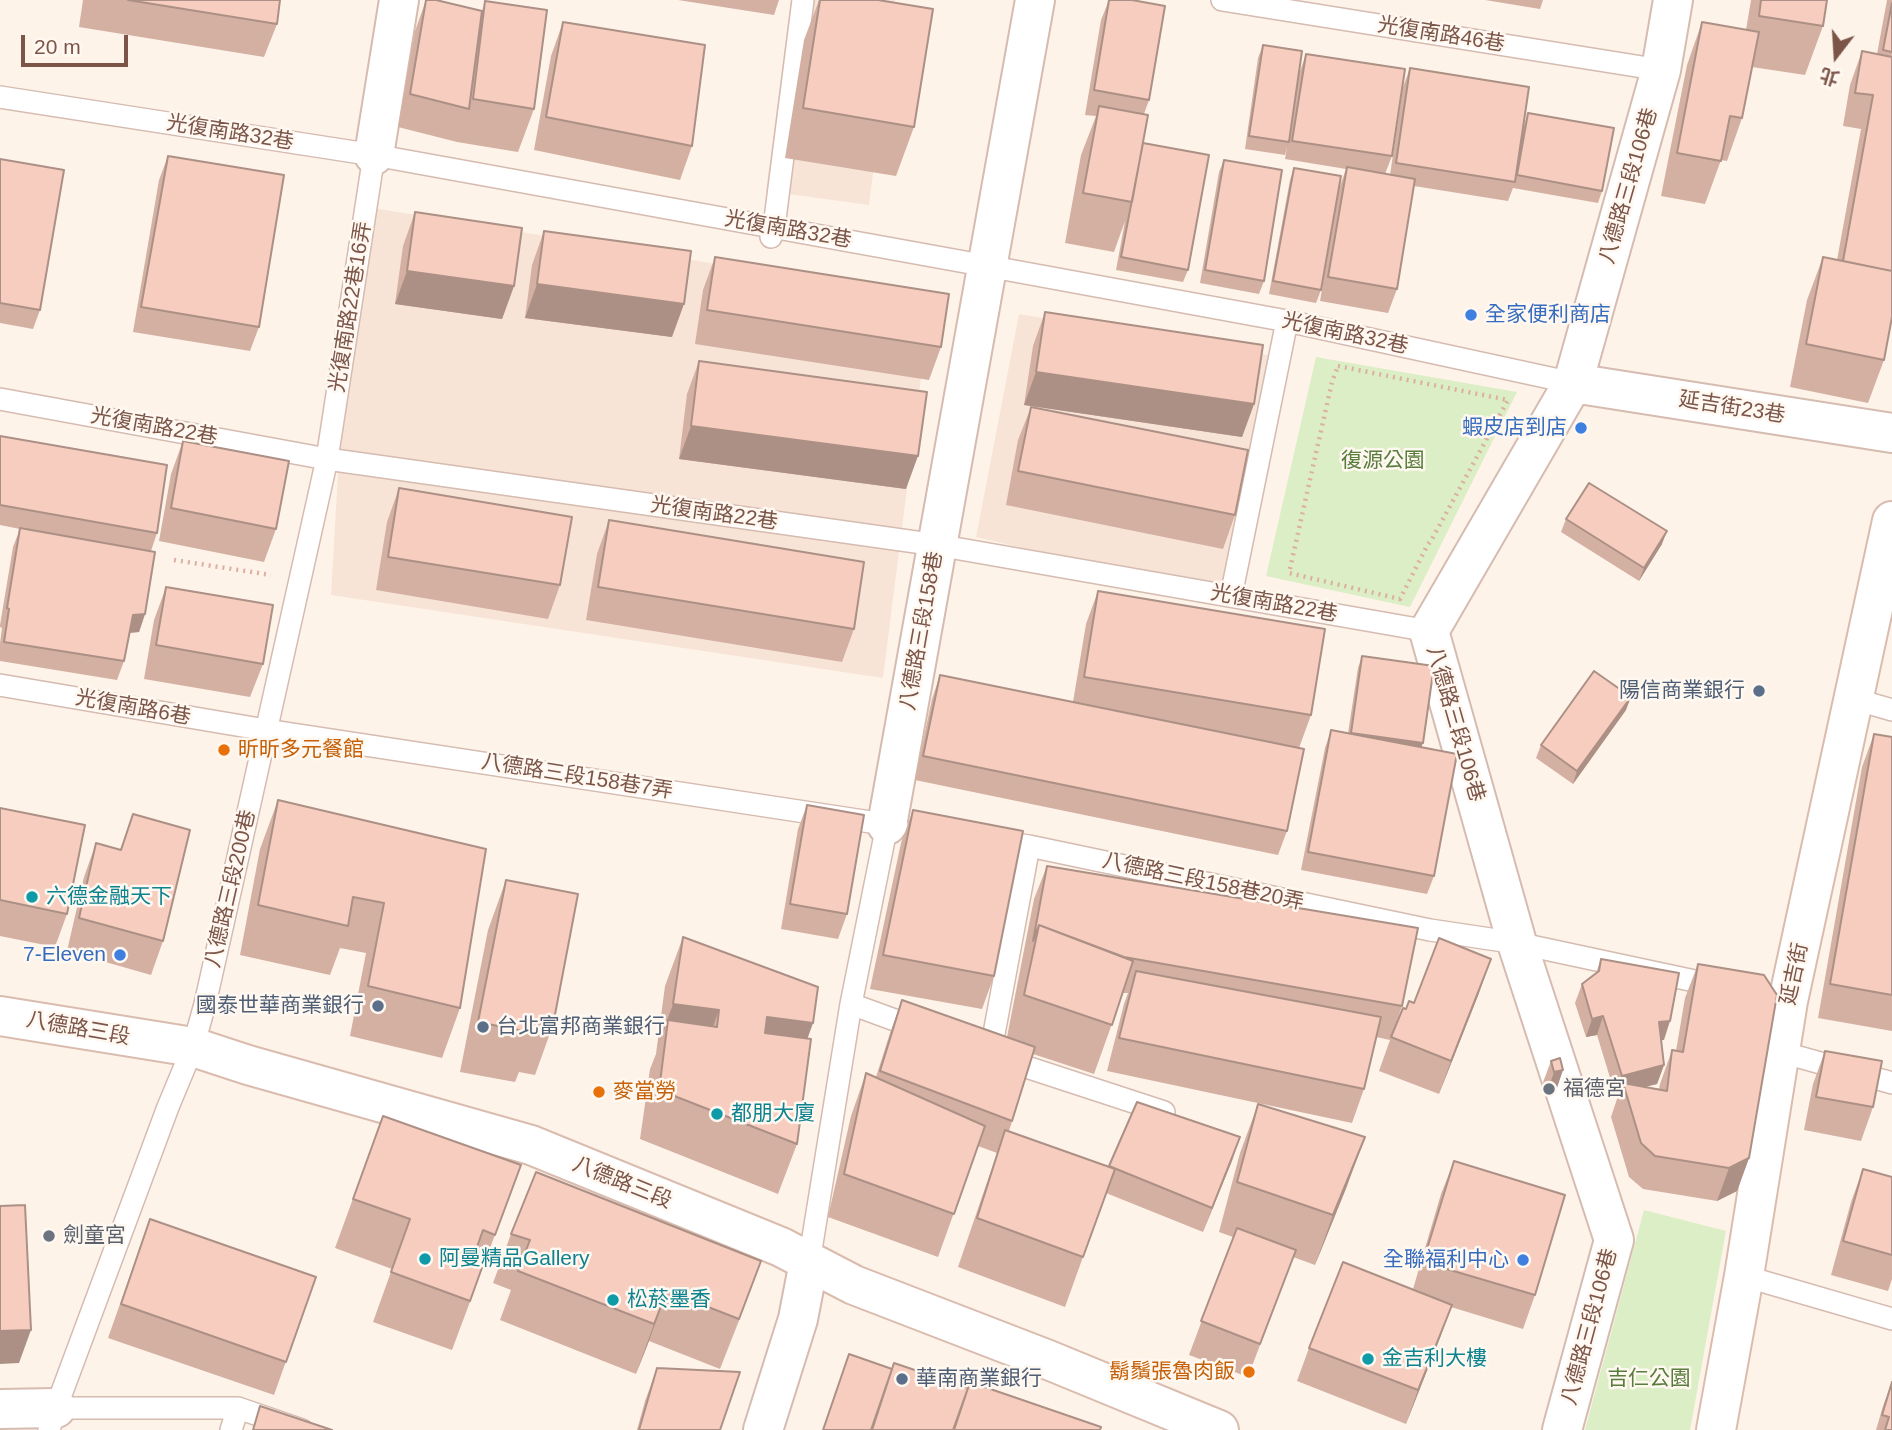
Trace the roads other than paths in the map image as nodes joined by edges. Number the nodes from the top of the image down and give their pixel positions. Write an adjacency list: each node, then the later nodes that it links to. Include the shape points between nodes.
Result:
1 (399, 0): 8 (street)
2 (803, 0): 9 (lane)
3 (1035, 0): 10 (street, 八德路三段158巷)
4 (1222, 0): 6 (lane, 光復南路46巷)
5 (1673, 0): 6 (street, 八德路三段106巷)
6 (1661, 70): 12 (street, 八德路三段106巷)
7 (0, 97): 8 (lane, 光復南路32巷)
8 (374, 155): 9 (lane, 光復南路32巷); 15 (lane, 光復南路22巷16弄)
9 (772, 232): 10 (lane, 光復南路32巷)
10 (987, 266): 11 (lane, 光復南路32巷); 17 (street, 八德路三段158巷)
11 (1287, 321): 12 (lane, 光復南路32巷); 19 (lane)
12 (1573, 383): 14 (street, 延吉街23巷); 20 (street, 八德路三段106巷)
13 (0, 399): 15 (lane, 光復南路22巷)
14 (1892, 433)
15 (327, 459): 17 (lane, 光復南路22巷); 18 (lane, 光復南路22巷16弄)
16 (1892, 521): 22 (street, 延吉街)
17 (937, 545): 19 (lane, 光復南路22巷); 25 (street, 八德路三段158巷)
18 (300, 579): 24 (lane, 八德路三段200巷)
19 (1231, 596): 20 (lane, 光復南路22巷)
20 (1429, 631): 28 (street, 八德路三段106巷)
21 (0, 685): 24 (lane, 光復南路6巷)
22 (1854, 699): 23 (lane); 34 (street, 延吉街, via 1782,1000)
23 (1892, 710)
24 (266, 730): 25 (lane, 八德路三段158巷7弄); 33 (lane, 八德路三段200巷)
25 (900, 827): 30 (lane, 八德路三段158巷)
26 (977, 838): 27 (lane, 八德路三段158巷20弄)
27 (1029, 846): 28 (lane, 八德路三段158巷20弄, via 1430,930); 36 (lane, via 984,1052)
28 (1517, 943): 29 (lane, 八德路三段158巷20弄); 47 (street, 八德路三段106巷, via 1614,1240)
29 (1734, 990)
30 (851, 1004): 32 (lane); 37 (lane, 八德路三段158巷)
31 (0, 1016): 33 (street, 八德路三段)
32 (939, 1036)
33 (193, 1047): 37 (street, 八德路三段, via 531,1145); 42 (lane, 八德路三段200巷)
34 (1781, 1052): 35 (lane); 38 (street, 延吉街)
35 (1892, 1083)
36 (1181, 1118)
37 (809, 1262): 45 (street, via 798,1319); 46 (street, 八德路三段, via 863,1289)
38 (1744, 1276): 39 (lane); 48 (street, 延吉街)
39 (1892, 1319)
40 (238, 1408): 42 (lane); 43 (lane); 44 (lane)
41 (0, 1409): 42 (street)
42 (52, 1419)
43 (231, 1430)
44 (302, 1430)
45 (763, 1430)
46 (1219, 1430)
47 (1562, 1430)
48 (1716, 1430)

